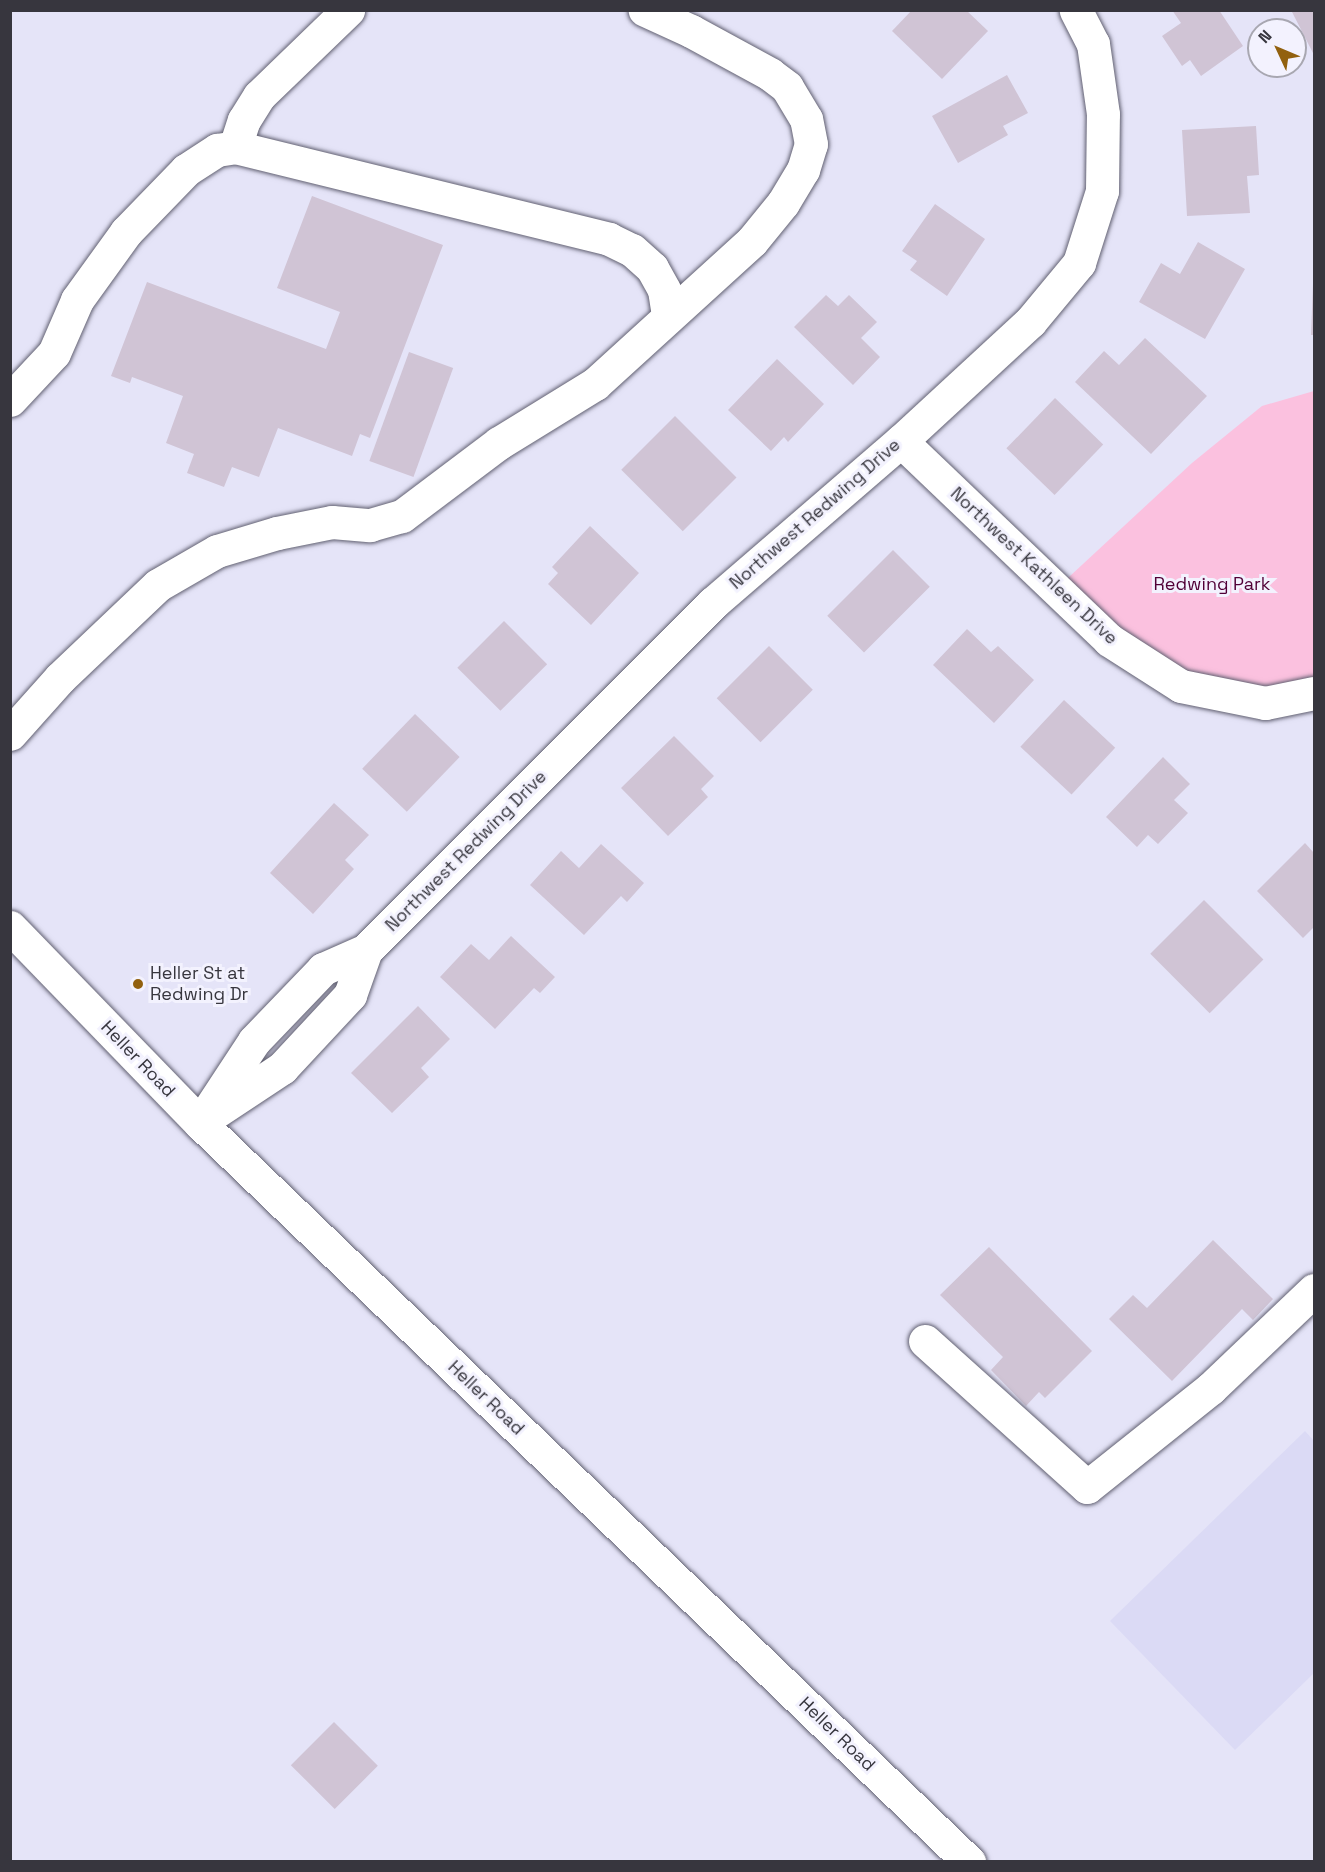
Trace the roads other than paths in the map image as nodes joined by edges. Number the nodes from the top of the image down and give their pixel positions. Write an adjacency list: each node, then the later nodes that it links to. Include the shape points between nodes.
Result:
1 (348, 10): 4 (street, via 259,96 244,120)
2 (645, 10): 5 (street, via 721,46 787,87 806,119 810,144 803,170 783,203 752,241)
3 (1076, 10): 7 (street, Northwest Redwing Drive, via 1093,44 1103,114 1102,191 1079,263 1030,322)
4 (235, 147): 5 (street, via 609,239 632,250 652,268 664,290); 6 (street, via 217,150 186,170 126,232 77,300 54,353)
5 (668, 316): 9 (street, via 595,384 499,443 402,516 370,525 332,522 277,533 217,551 158,585 60,678)
6 (10, 400)
7 (901, 441): 8 (street, Northwest Kathleen Drive, via 1109,640 1181,686 1264,703); 11 (street, Northwest Redwing Drive, via 713,603 366,950 323,969 254,1041)
8 (1314, 693)
9 (10, 734)
10 (10, 927): 11 (street, Heller Road)
11 (200, 1123): 14 (street, Heller Road)
12 (1314, 1290): 13 (street, via 1211,1388 1087,1487)
13 (925, 1341)
14 (969, 1862)

